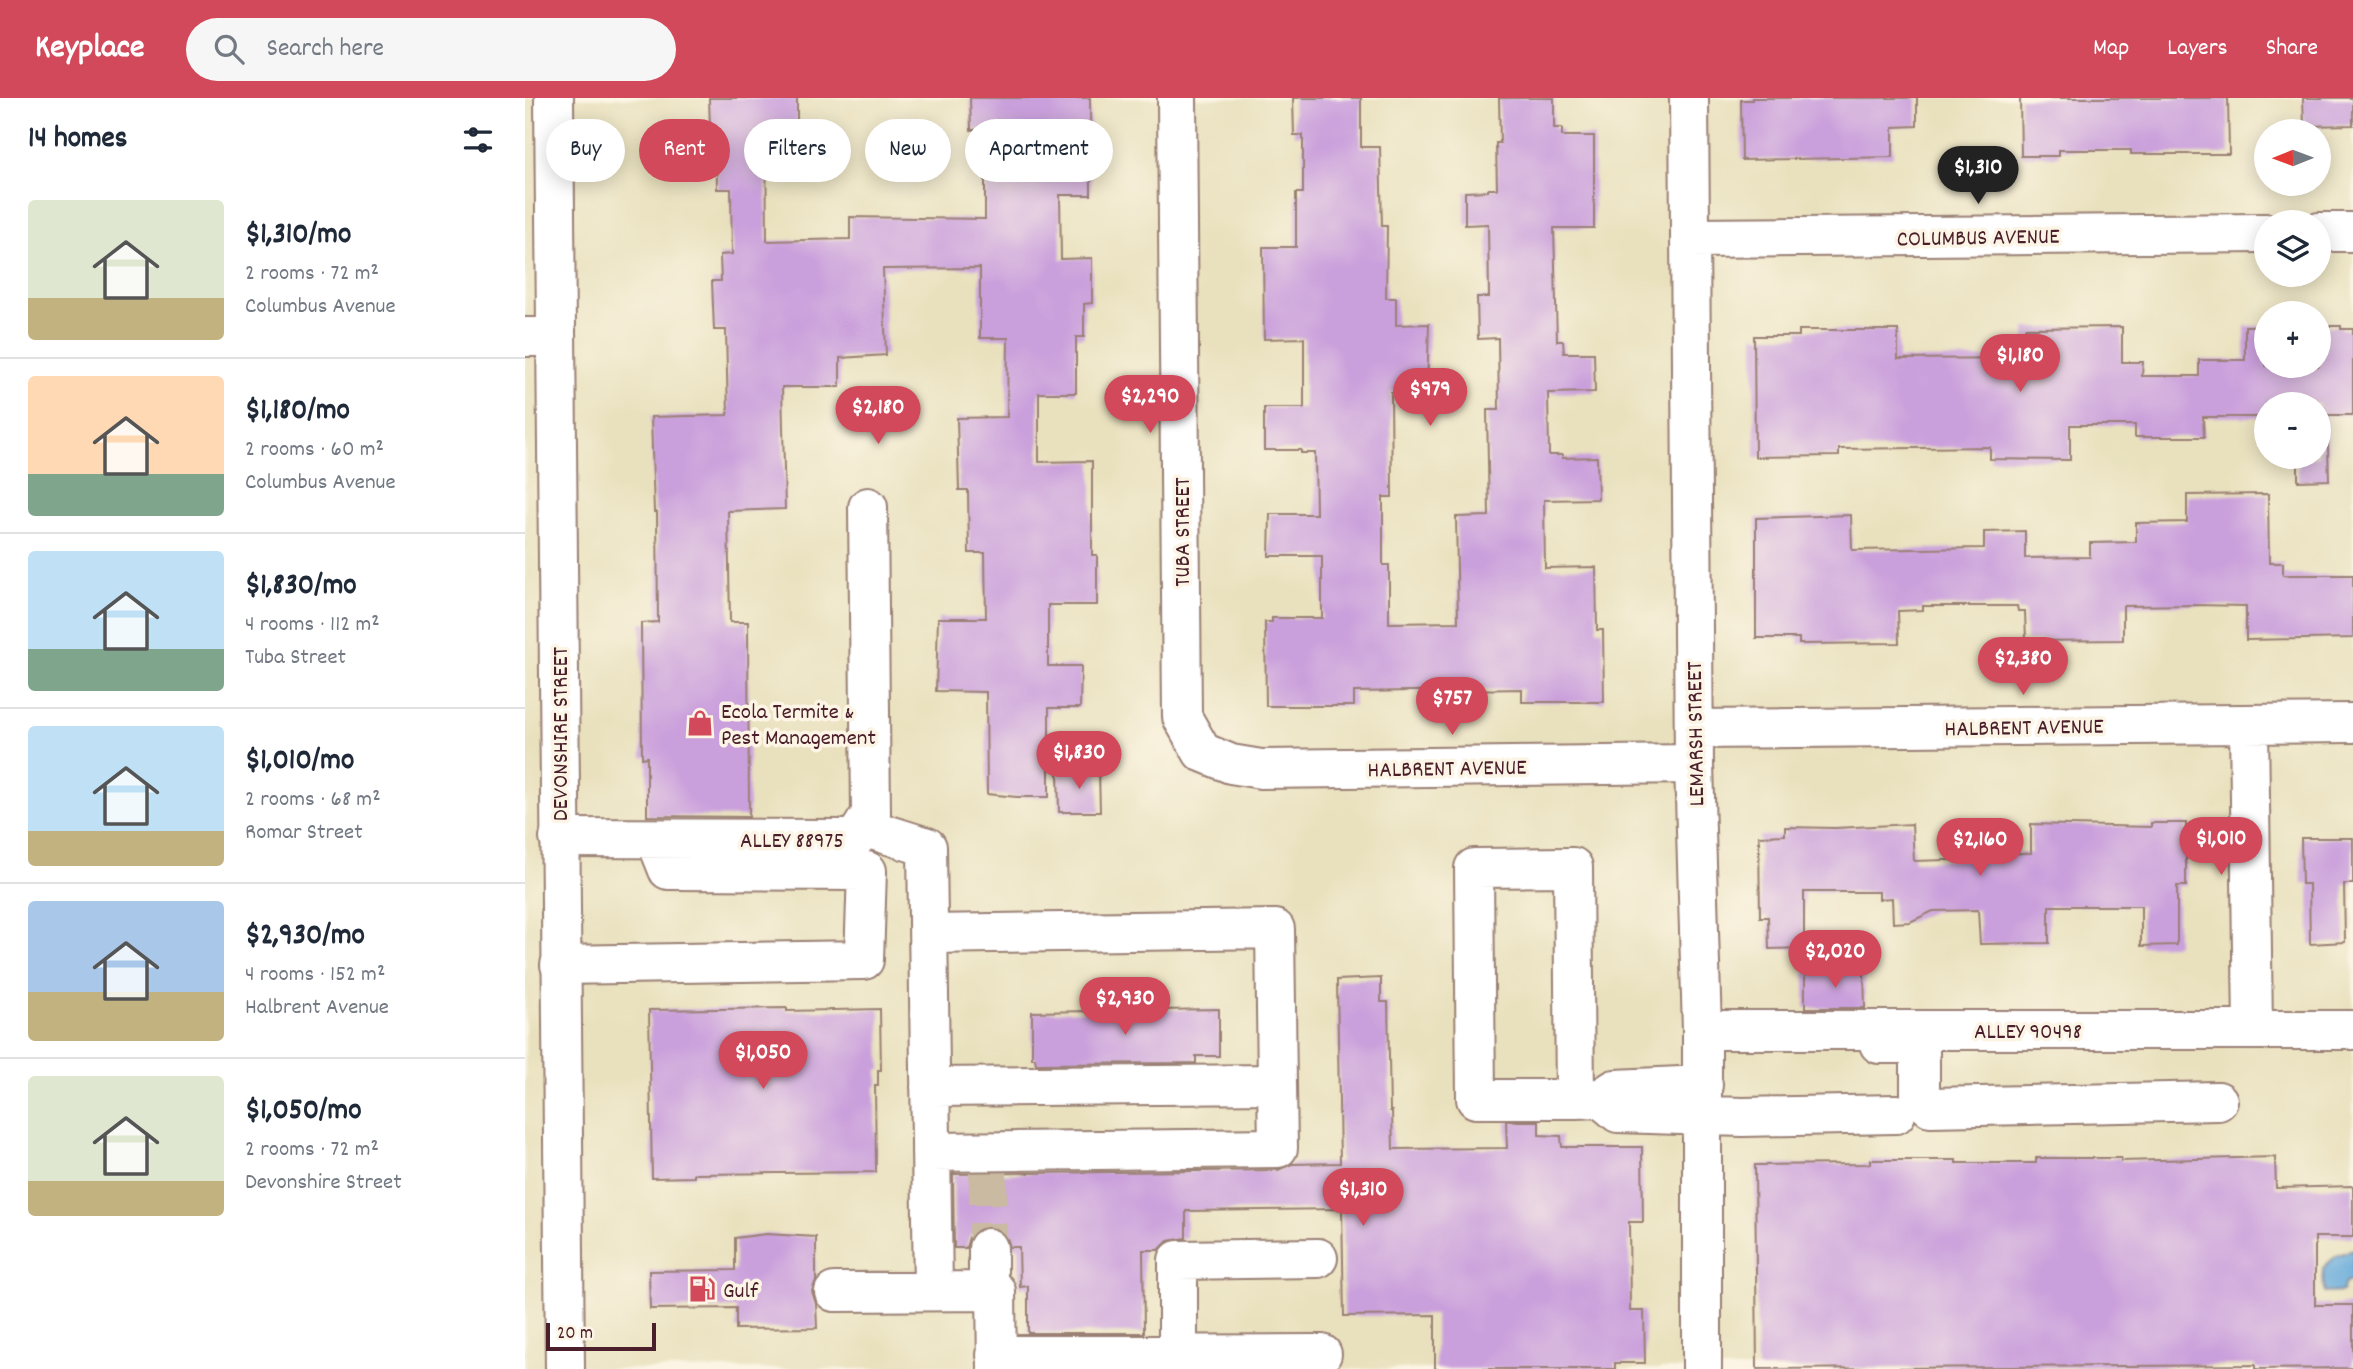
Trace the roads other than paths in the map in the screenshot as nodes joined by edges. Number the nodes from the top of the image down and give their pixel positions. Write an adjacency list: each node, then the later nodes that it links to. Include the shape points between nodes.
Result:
1 (554, 98): 8 (street, DEVONSHIRE STREET)
2 (1177, 98): 13 (street, TUBA STREET, via 1182,717)
3 (1689, 98): 7 (street, LEMARSH STREET)
4 (2331, 232): 5 (street)
5 (2353, 232)
6 (2254, 233): 7 (street, COLUMBUS AVENUE)
7 (1690, 238): 12 (street, LEMARSH STREET)
8 (541, 337): 15 (street, DEVONSHIRE STREET)
9 (868, 507): 14 (street, ALLEY 88975, via 871,814)
10 (2353, 723): 11 (street, HALBRENT AVENUE)
11 (2249, 724): 12 (street, HALBRENT AVENUE); 19 (street)
12 (1694, 747): 13 (street, HALBRENT AVENUE, via 1261,769 1231,764); 21 (street, LEMARSH STREET)
13 (1202, 752)
14 (863, 827): 16 (street, ALLEY 88975, via 855,839); 17 (street, via 927,847)
15 (559, 838): 16 (street, ALLEY 88975); 18 (street, DEVONSHIRE STREET)
16 (656, 840): 18 (street, via 668,870 867,871 865,960)
17 (929, 934): 22 (street, via 1275,929); 23 (street)
18 (561, 965): 37 (street, DEVONSHIRE STREET)
19 (2253, 1029): 20 (street, ALLEY 90498); 21 (street, ALLEY 90498)
20 (2353, 1030)
21 (1702, 1038): 25 (street, LEMARSH STREET); 26 (street, via 1920,1044 1920,1098 1930,1107)
22 (1277, 1084): 23 (street); 28 (street, via 1278,1148 988,1158)
23 (930, 1087): 28 (street)
24 (1588, 1098): 24 (street, via 1573,867 1473,868 1476,1099); 25 (street, via 1615,1089)
25 (1703, 1100): 27 (street); 38 (street, LEMARSH STREET)
26 (2218, 1101)
27 (1896, 1114)
28 (931, 1152): 31 (street)
29 (988, 1248): 32 (street)
30 (1318, 1258): 34 (street, via 1178,1260)
31 (933, 1291): 32 (street); 33 (street)
32 (988, 1291): 36 (street, via 996,1291)
33 (834, 1292)
34 (1178, 1354): 35 (street); 36 (street)
35 (1322, 1354)
36 (996, 1362)
37 (565, 1369)
38 (1703, 1369)

